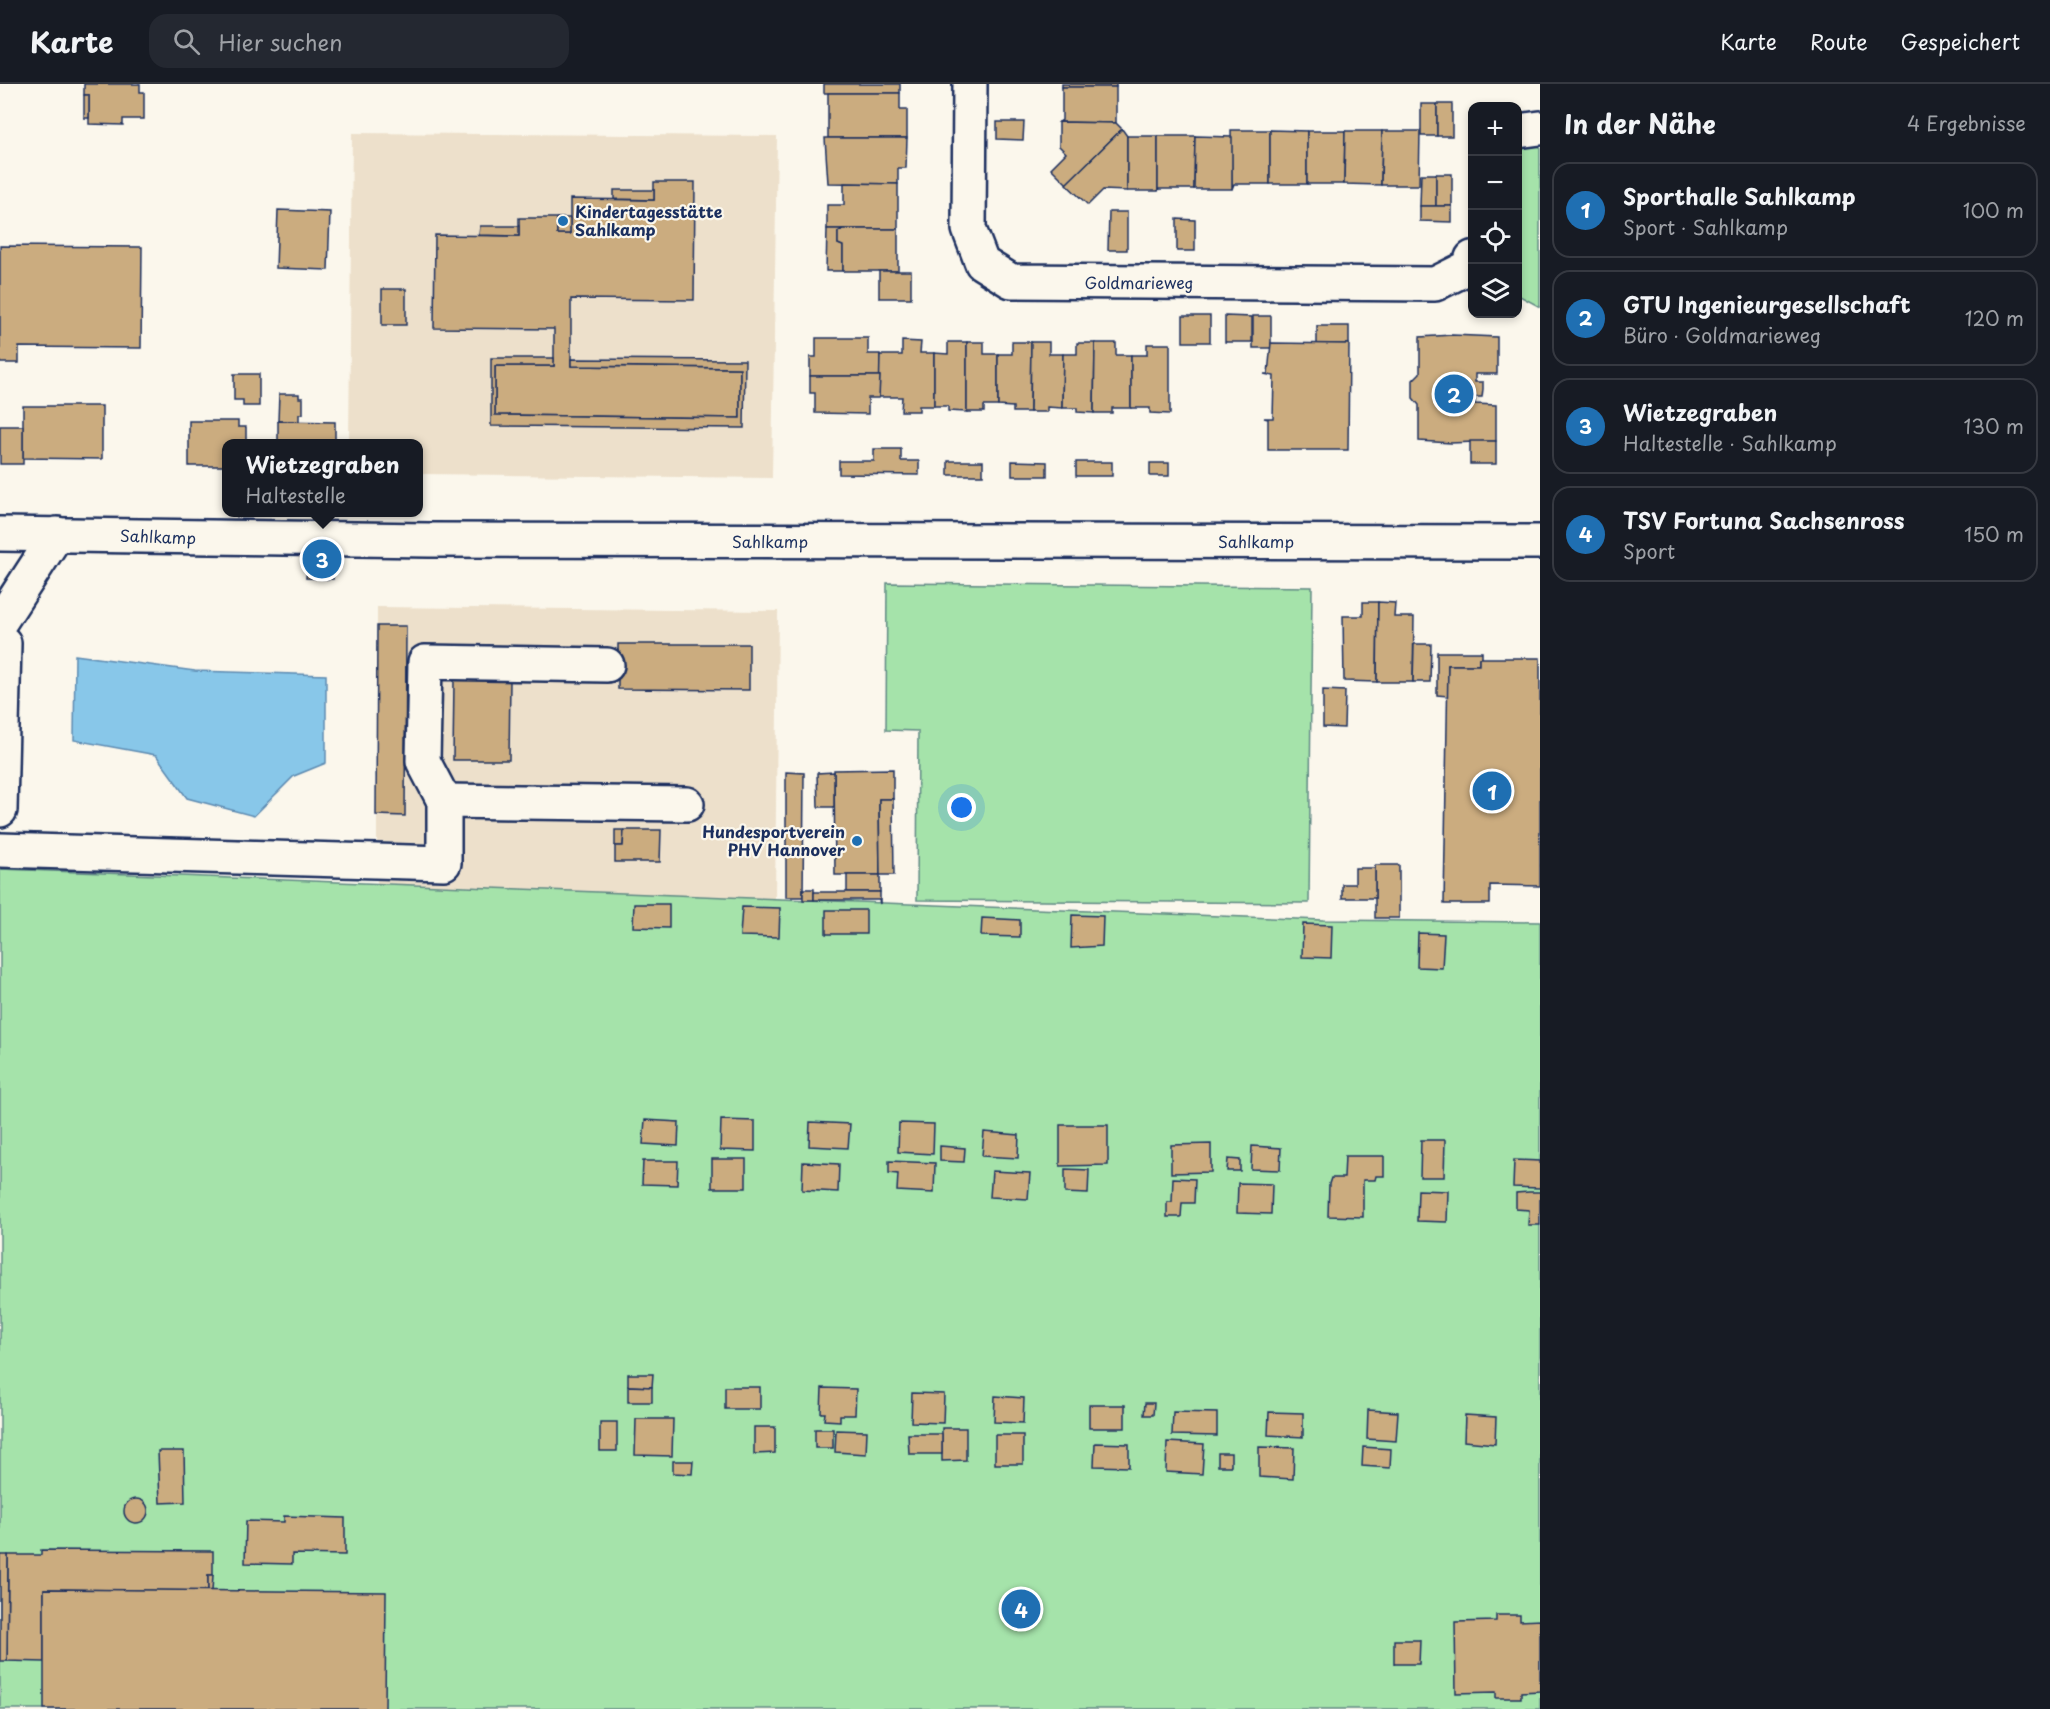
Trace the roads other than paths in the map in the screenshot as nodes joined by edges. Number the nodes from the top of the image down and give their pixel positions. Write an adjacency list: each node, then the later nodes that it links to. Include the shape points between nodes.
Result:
1 (970, 84): 4 (street, Goldmarieweg, via 969,229 982,263 1011,282 1435,284)
2 (1540, 128): 3 (street)
3 (1522, 130)
4 (1470, 264)
5 (0, 534): 6 (street, Sahlkamp)
6 (57, 534): 7 (street, Sahlkamp, via 417,540); 8 (street)
7 (1540, 542)
8 (0, 622)
9 (0, 643): 13 (street, via 4,643)
10 (606, 664): 11 (street, via 425,662 423,761)
11 (444, 801): 12 (street); 14 (street, via 444,863)
12 (687, 804)
13 (0, 810)
14 (0, 850)

